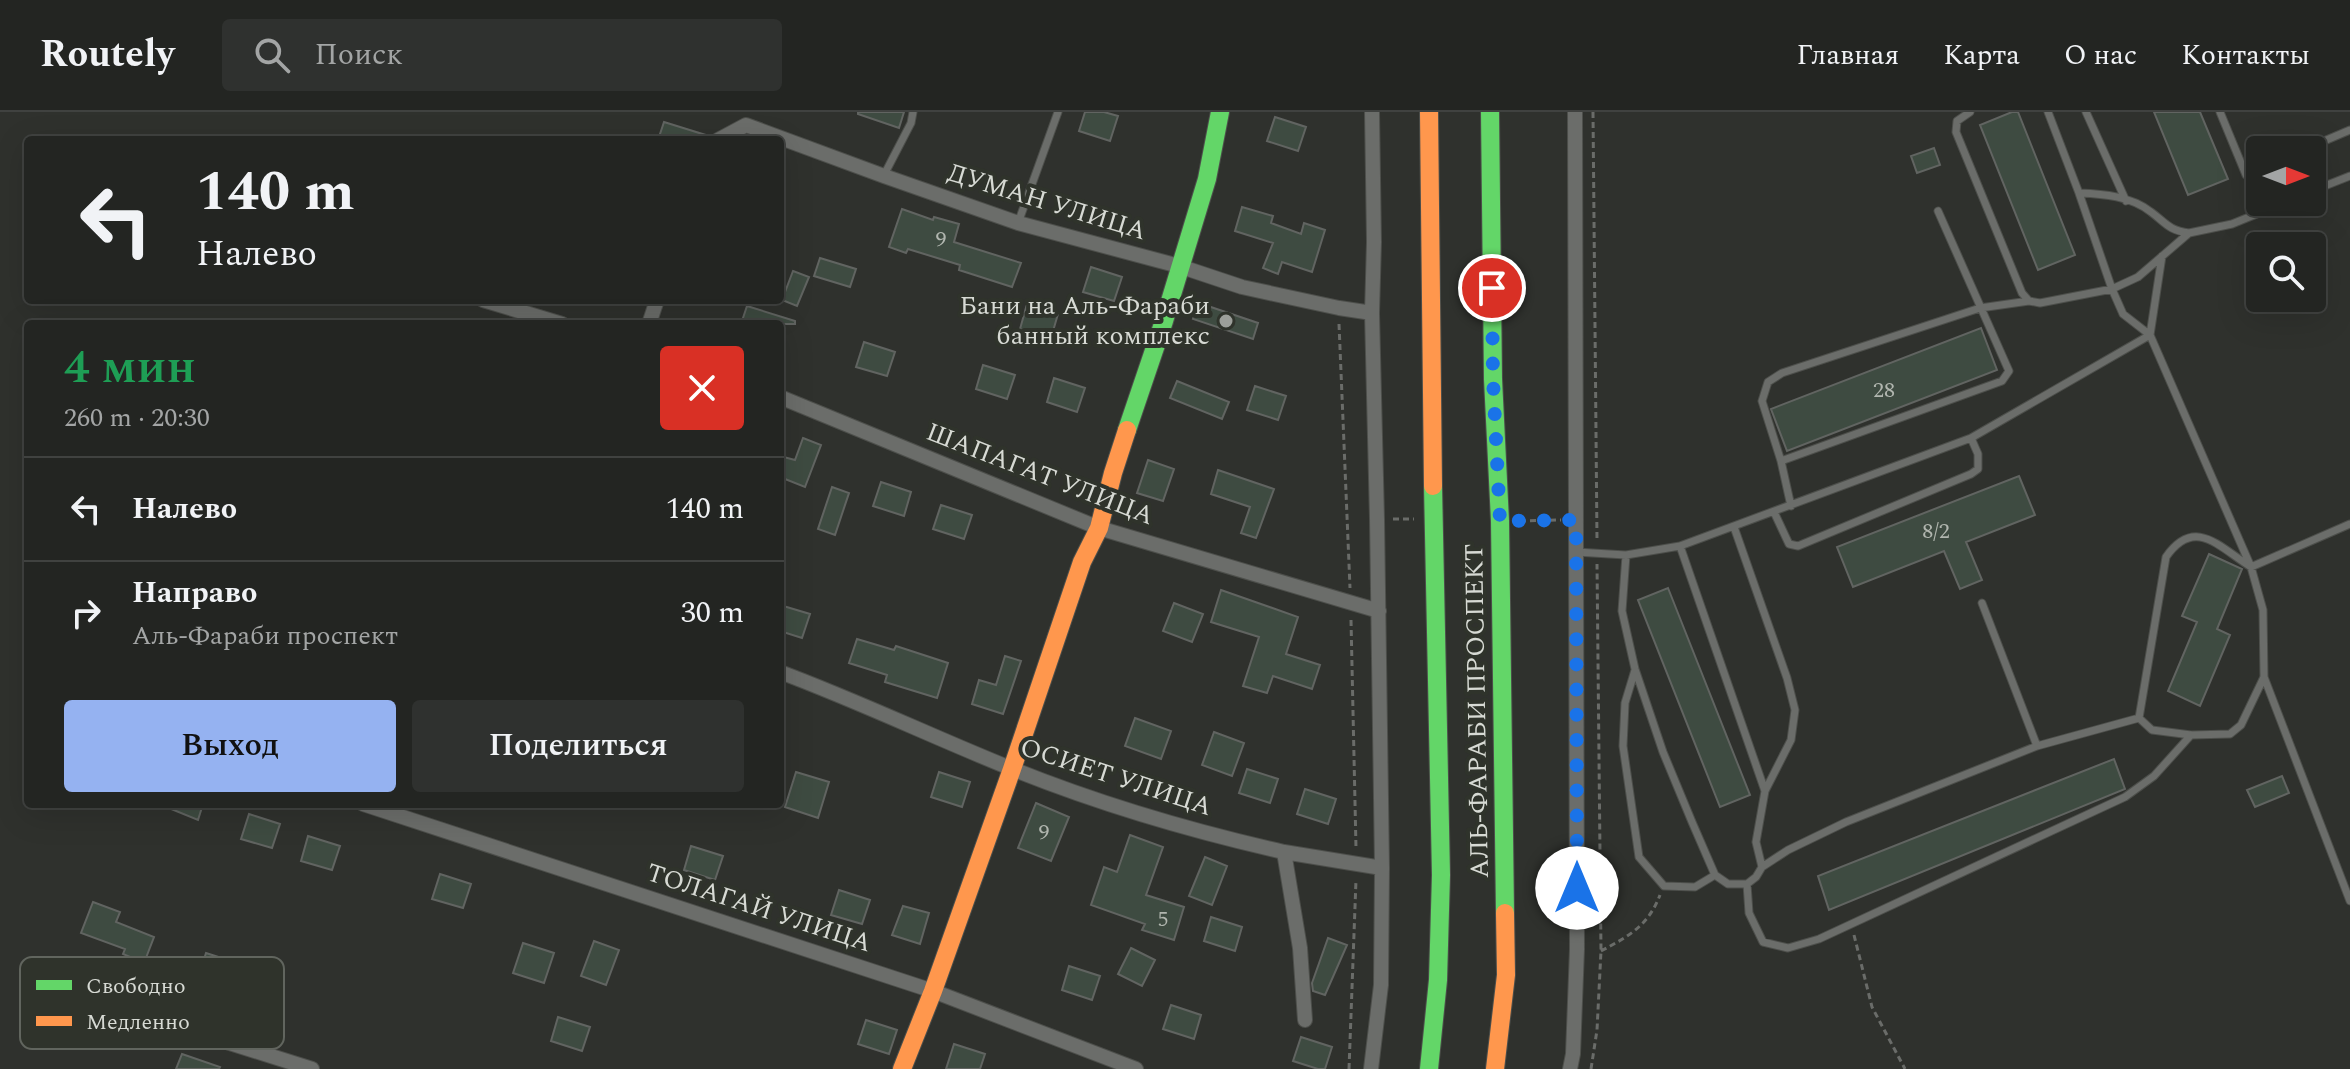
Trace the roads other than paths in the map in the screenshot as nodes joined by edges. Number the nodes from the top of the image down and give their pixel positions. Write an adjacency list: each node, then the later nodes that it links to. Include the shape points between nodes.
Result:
1 (913, 112): 18 (lane)
2 (1058, 112): 25 (lane)
3 (1220, 112): 28 (street, via 1207,179)
4 (1372, 112): 33 (street)
5 (1429, 112): 72 (street, АЛЬ-ФАРАБИ ПРОСПЕКТ, via 1441,875)
6 (1490, 112): 73 (street, АЛЬ-ФАРАБИ ПРОСПЕКТ, via 1506,975)
7 (1575, 112): 45 (street)
8 (1970, 112): 30 (lane, via 1957,121 1956,132)
9 (2048, 112): 21 (lane)
10 (2086, 112): 22 (lane)
11 (2220, 112): 17 (lane)
12 (2350, 130): 16 (lane)
13 (725, 136): 14 (street, ДУМАН УЛИЦА, via 746,125)
14 (776, 136)
15 (784, 139): 18 (street, ДУМАН УЛИЦА)
16 (2326, 140)
17 (2246, 175)
18 (884, 176): 25 (street, ДУМАН УЛИЦА)
19 (2350, 176): 20 (lane)
20 (2326, 185)
21 (2079, 193): 22 (lane, via 2111,194); 29 (lane)
22 (2126, 201): 26 (lane, via 2150,210 2174,231)
23 (1938, 211): 32 (lane)
24 (2252, 216): 26 (lane)
25 (1018, 223): 28 (street, ДУМАН УЛИЦА)
26 (2189, 233): 27 (lane)
27 (2162, 256): 29 (lane, via 2138,277); 35 (lane)
28 (1179, 266): 33 (street, ДУМАН УЛИЦА, via 1242,287); 43 (street)
29 (2112, 289): 30 (lane); 35 (lane, via 2123,314)
30 (2029, 301): 32 (lane)
31 (496, 304): 34 (street)
32 (1980, 308): 38 (lane, via 1768,382 1762,401); 38 (lane, via 2009,371 2002,381)
33 (1372, 313): 49 (street)
34 (549, 320)
35 (2150, 335): 37 (lane); 47 (lane)
36 (784, 399): 43 (street, ШАПАГАТ УЛИЦА)
37 (1971, 438): 39 (lane); 40 (lane, via 1978,454 1978,469 1971,474 1798,546 1789,544)
38 (1781, 461): 39 (lane)
39 (1791, 506): 40 (lane)
40 (1774, 512): 42 (lane)
41 (2350, 524): 47 (lane)
42 (1734, 527): 44 (lane); 57 (lane, via 1795,710 1791,740)
43 (1099, 528): 49 (street, ШАПАГАТ УЛИЦА); 56 (street, via 1082,562)
44 (1680, 546): 46 (lane); 57 (lane)
45 (1576, 552): 46 (lane); 74 (street, via 1577,949)
46 (1626, 555): 50 (lane, via 1622,611)
47 (2251, 567): 52 (lane, via 2263,610); 53 (lane, via 2203,537 2184,538 2174,546 2166,557)
48 (1982, 603): 55 (lane)
49 (1379, 611): 61 (street)
50 (1635, 669): 62 (lane); 62 (lane, via 1625,703 1623,746 1639,857 1664,886 1695,887)
51 (784, 673): 56 (street, ОСИЕТ УЛИЦА)
52 (2264, 677): 54 (lane, via 2241,725 2230,734); 64 (lane)
53 (2139, 718): 54 (lane, via 2152,730); 55 (lane)
54 (2191, 735): 63 (lane, via 2154,776 2125,797 1819,939 1788,948 1763,942 1749,913)
55 (2037, 746): 60 (lane, via 1846,822)
56 (1012, 769): 59 (street, ОСИЕТ УЛИЦА, via 1134,813); 65 (street)
57 (1765, 791): 60 (lane, via 1756,842)
58 (375, 808): 65 (street, ТОЛАГАЙ УЛИЦА)
59 (1284, 852): 61 (street, ОСИЕТ УЛИЦА); 66 (street)
60 (1762, 867): 63 (lane)
61 (1382, 868): 71 (street, via 1381,985)
62 (1715, 875): 63 (lane, via 1728,884)
63 (1747, 884)
64 (2350, 901)
65 (933, 991): 69 (street); 70 (street, ТОЛАГАЙ УЛИЦА)
66 (1305, 1020)
67 (249, 1049): 68 (street)
68 (312, 1069)
69 (902, 1069)
70 (1136, 1069)
71 (1371, 1069)
72 (1429, 1069)
73 (1495, 1069)
74 (1570, 1069)

